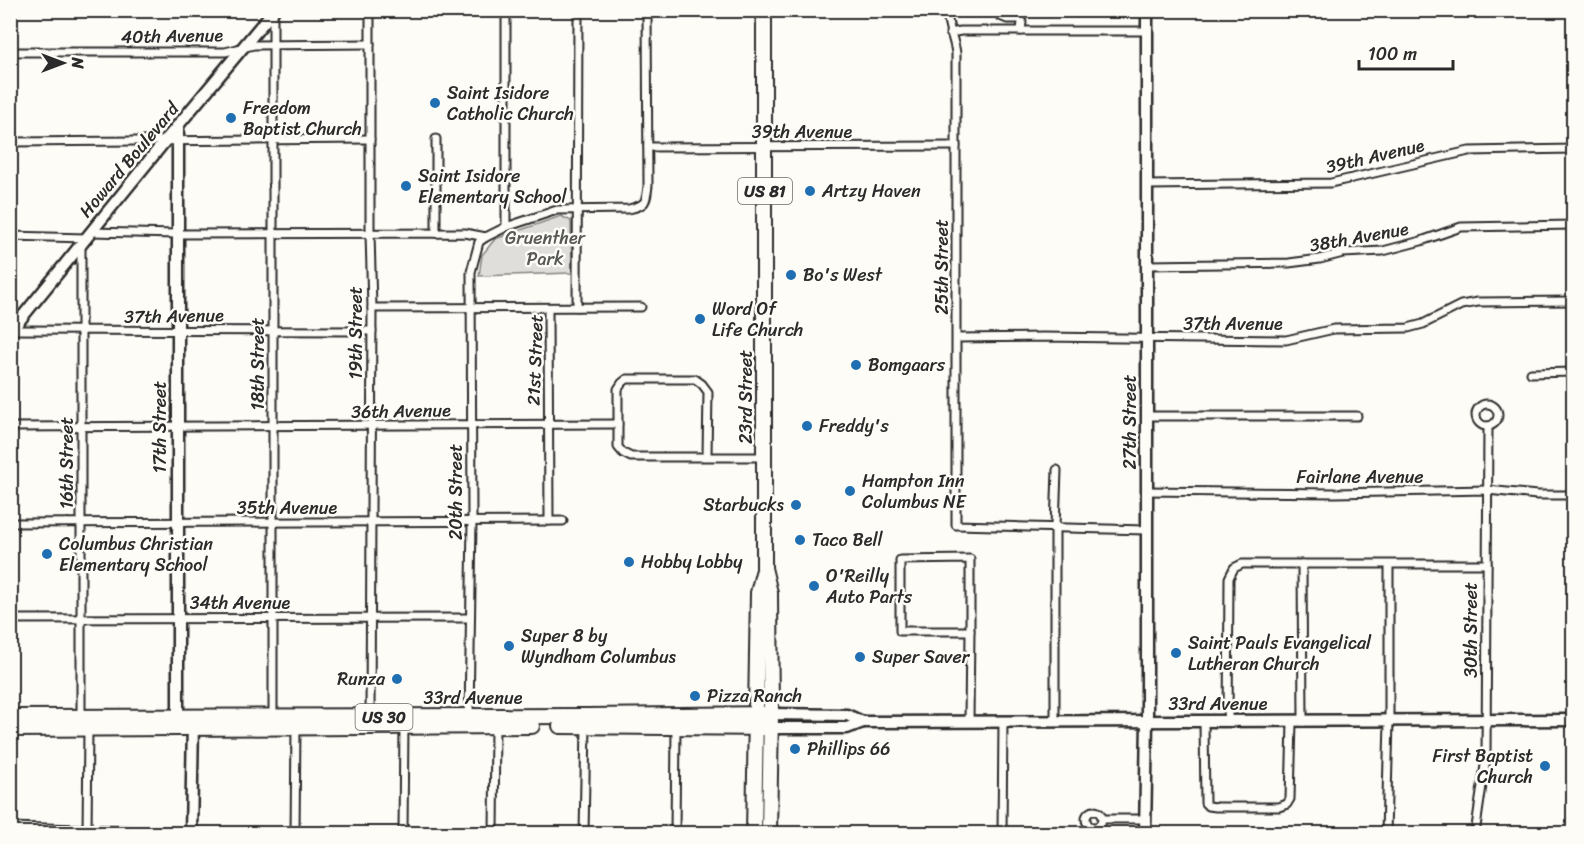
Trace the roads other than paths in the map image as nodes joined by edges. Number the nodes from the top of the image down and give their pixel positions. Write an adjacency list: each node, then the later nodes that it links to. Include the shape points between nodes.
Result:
1 (370, 10): 17 (street, 19th Street)
2 (506, 10): 35 (street)
3 (578, 10): 33 (street)
4 (764, 10): 30 (highway, 23rd Street / US 81)
5 (947, 10): 15 (street, 25th Street)
6 (998, 10): 12 (street, via 1000,16)
7 (1017, 10): 12 (street)
8 (1147, 10): 14 (street, 27th Street)
9 (1573, 10): 20 (street)
10 (274, 11): 16 (street, 18th Street); 18 (street, Howard Boulevard)
11 (647, 11): 29 (street)
12 (1021, 20): 13 (street)
13 (1022, 31): 14 (street); 15 (street)
14 (1147, 31): 32 (street, 27th Street)
15 (950, 33): 28 (street, 25th Street, via 956,53)
16 (272, 44): 17 (street, 40th Avenue); 18 (street, 40th Avenue); 24 (street, 18th Street)
17 (370, 44): 22 (street, 19th Street)
18 (243, 47): 19 (street, 40th Avenue, via 225,52); 21 (street, Howard Boulevard)
19 (10, 52)
20 (1574, 69)
21 (178, 126): 25 (street, Howard Boulevard); 26 (street, 17th Street)
22 (370, 139): 24 (street); 36 (street, 19th Street)
23 (436, 139): 37 (street)
24 (272, 140): 26 (street); 39 (street, 18th Street)
25 (165, 141): 26 (street); 27 (street); 42 (street, Howard Boulevard)
26 (178, 141): 38 (street, 17th Street)
27 (10, 142)
28 (956, 146): 30 (street, 39th Avenue); 55 (street, 25th Street)
29 (648, 147): 30 (street, 39th Avenue); 33 (street, via 647,199 643,204)
30 (765, 147): 71 (highway, 23rd Street / US 81)
31 (1574, 149): 32 (street, 39th Avenue, via 1469,151 1331,183)
32 (1147, 185): 43 (street, 27th Street)
33 (578, 208): 35 (street, via 557,210); 49 (street)
34 (1574, 225): 43 (street, 38th Avenue, via 1461,227 1383,251 1343,253 1289,263)
35 (506, 227): 41 (street)
36 (370, 233): 37 (street); 39 (street); 46 (street, 19th Street)
37 (436, 233): 41 (street)
38 (177, 234): 39 (street); 42 (street); 52 (street, 17th Street)
39 (272, 234): 50 (street, 18th Street)
40 (10, 236): 42 (street)
41 (486, 237): 47 (street, 20th Street, via 479,242 471,272)
42 (86, 238): 51 (street, Howard Boulevard); 54 (street, 16th Street)
43 (1148, 265): 56 (street, 27th Street)
44 (1574, 301): 56 (street, 37th Avenue, via 1478,302 1461,305 1408,328 1334,329 1286,340)
45 (641, 307): 49 (street)
46 (372, 308): 47 (street); 53 (street, 19th Street)
47 (471, 308): 48 (street); 64 (street, 20th Street)
48 (548, 308): 49 (street, 21st Street); 61 (street, 21st Street)
49 (578, 308)
50 (273, 330): 52 (street, 37th Avenue); 53 (street, 37th Avenue); 63 (street, 18th Street)
51 (11, 331): 54 (street, 37th Avenue)
52 (177, 331): 54 (street, 37th Avenue); 65 (street, 17th Street)
53 (372, 331): 66 (street, 19th Street)
54 (82, 332): 69 (street, 16th Street)
55 (957, 338): 56 (street, 37th Avenue); 84 (street, 25th Street, via 956,525)
56 (1148, 339): 60 (street, 27th Street)
57 (1574, 372): 58 (street)
58 (1531, 373)
59 (1357, 416): 60 (street)
60 (1146, 417): 74 (street, 27th Street)
61 (548, 424): 62 (street, 36th Avenue); 64 (street, 36th Avenue); 77 (street, 21st Street)
62 (618, 424): 70 (street, via 618,447 631,457); 70 (street, via 618,389 627,379 695,380 708,392)
63 (273, 425): 65 (street, 36th Avenue); 66 (street, 36th Avenue); 83 (street, 18th Street)
64 (472, 425): 66 (street, 36th Avenue); 76 (street, 20th Street)
65 (176, 426): 69 (street, 36th Avenue); 80 (street, 17th Street)
66 (371, 426): 81 (street, 19th Street)
67 (1488, 426): 73 (street, 30th Street)
68 (10, 427): 69 (street, 36th Avenue)
69 (82, 427): 79 (street, 16th Street)
70 (707, 456): 71 (street)
71 (764, 457): 89 (highway, 23rd Street / US 81)
72 (1057, 470): 84 (street)
73 (1487, 490): 74 (street, Fairlane Avenue); 75 (street, Fairlane Avenue); 87 (street, 30th Street)
74 (1146, 491): 85 (street, 27th Street)
75 (1574, 495)
76 (472, 521): 77 (street, 35th Avenue); 81 (street, 35th Avenue); 93 (street, 20th Street)
77 (549, 521): 78 (street, 35th Avenue)
78 (564, 521)
79 (82, 522): 80 (street, 35th Avenue); 82 (street, 35th Avenue); 95 (street, 16th Street)
80 (177, 522): 83 (street, 35th Avenue); 90 (street, 17th Street)
81 (371, 522): 83 (street, 35th Avenue); 92 (street, 19th Street)
82 (10, 523)
83 (274, 523): 91 (street, 18th Street)
84 (1055, 527): 85 (street); 107 (street)
85 (1146, 530): 112 (street, 27th Street)
86 (1302, 564): 88 (street); 114 (street, via 1234,567 1229,578); 115 (street)
87 (1487, 564): 88 (street); 100 (street, 30th Street)
88 (1389, 565): 108 (street)
89 (764, 568): 103 (highway, 23rd Street / US 81, via 758,593); 104 (highway, 23rd Street / US 81, via 770,593)
90 (178, 618): 91 (street, 34th Avenue); 95 (street, 34th Avenue); 117 (street, 17th Street)
91 (274, 618): 92 (street, 34th Avenue); 98 (street, 18th Street)
92 (371, 618): 93 (street, 34th Avenue); 110 (street, 19th Street)
93 (470, 618): 99 (street, 20th Street)
94 (10, 619): 95 (street, 34th Avenue)
95 (81, 619): 116 (street, 16th Street)
96 (970, 631): 96 (street, via 970,559 900,560 900,631); 105 (street)
97 (10, 717): 116 (highway, 33rd Avenue / US 30)
98 (273, 717): 109 (highway, 33rd Avenue / US 30); 110 (highway, 33rd Avenue / US 30)
99 (469, 717): 102 (highway, 33rd Avenue / US 30); 111 (highway, 33rd Avenue / US 30)
100 (1486, 720): 101 (street, 33rd Avenue); 108 (street, 33rd Avenue); 138 (street, 30th Street, via 1486,758)
101 (1574, 720)
102 (587, 721): 103 (highway, 33rd Avenue / US 30); 118 (highway, 33rd Avenue / US 30); 120 (highway, 33rd Avenue / US 30); 131 (street)
103 (757, 721): 104 (highway, 33rd Avenue / US 30); 120 (highway, 33rd Avenue / US 30); 133 (highway, 23rd Street)
104 (771, 721): 105 (street, 33rd Avenue, via 847,715 863,722); 134 (highway, 23rd Street)
105 (969, 721): 106 (street, 33rd Avenue)
106 (1003, 721): 107 (street, 33rd Avenue); 135 (street)
107 (1055, 721): 112 (street, 33rd Avenue)
108 (1389, 721): 115 (street, 33rd Avenue); 137 (street)
109 (193, 722): 117 (highway, 33rd Avenue / US 30); 119 (highway, 33rd Avenue / US 30); 126 (street)
110 (370, 722): 111 (highway, 33rd Avenue / US 30); 119 (highway, 33rd Avenue / US 30)
111 (404, 722): 118 (highway, 33rd Avenue / US 30); 129 (street)
112 (1147, 722): 113 (street, 33rd Avenue); 123 (street, 27th Street)
113 (1204, 722): 114 (street, 33rd Avenue); 115 (street, via 1205,803 1216,807 1287,804)
114 (1228, 722): 115 (street, 33rd Avenue)
115 (1298, 722)
116 (84, 723): 117 (highway, 33rd Avenue / US 30); 121 (highway, 33rd Avenue / US 30); 125 (street, 16th Street)
117 (178, 723)
118 (495, 726): 130 (street)
119 (296, 727): 128 (street)
120 (676, 728): 132 (street)
121 (10, 729)
122 (1103, 819): 123 (street)
123 (1145, 819): 136 (street, 27th Street)
124 (10, 827): 125 (street)
125 (87, 832): 126 (street)
126 (191, 833): 127 (street)
127 (256, 834)
128 (295, 834)
129 (403, 834)
130 (494, 834)
131 (584, 834)
132 (675, 834)
133 (754, 834)
134 (769, 834)
135 (1002, 834)
136 (1145, 834)
137 (1386, 834)
138 (1475, 834)

